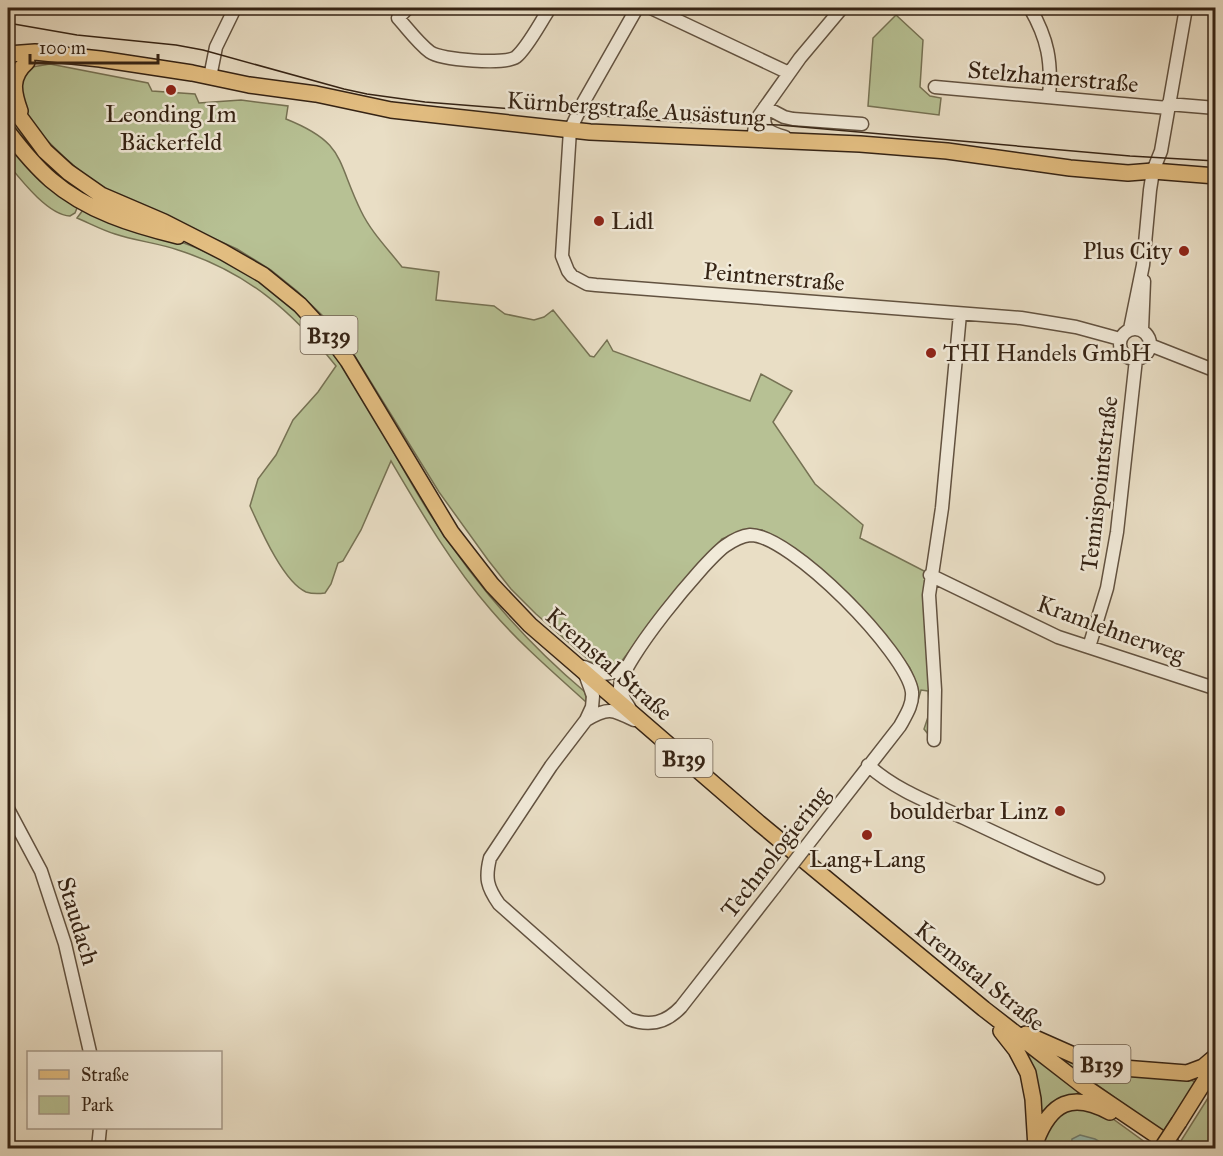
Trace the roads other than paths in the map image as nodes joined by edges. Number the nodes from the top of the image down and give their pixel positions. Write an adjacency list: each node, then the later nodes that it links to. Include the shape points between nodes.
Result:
1 (236, 8): 14 (street, via 216,47)
2 (408, 8): 3 (street, via 398,18 436,56 501,61 513,59 521,51)
3 (550, 8)
4 (637, 8): 23 (street)
5 (651, 8): 13 (street)
6 (842, 8): 13 (street)
7 (1030, 8): 16 (street, via 1050,60)
8 (1186, 8): 18 (street)
9 (8, 54): 10 (main road, Kürnbergstraße Ausästung)
10 (57, 55): 11 (main road); 14 (main road, Kürnbergstraße Ausästung)
11 (27, 62): 12 (main road); 21 (main road, B139, via 14,81)
12 (8, 70)
13 (789, 73): 19 (street)
14 (210, 77): 23 (main road, Kürnbergstraße Ausästung, via 391,110)
15 (935, 87): 16 (street, Stelzhamerstraße)
16 (1049, 98): 18 (street, Stelzhamerstraße)
17 (8, 101): 21 (main road, Kremstal Straße / B139)
18 (1168, 106): 20 (street, Stelzhamerstraße); 27 (street, via 1161,151)
19 (765, 107): 22 (street, via 793,119); 25 (street, via 756,120); 26 (street, via 767,130)
20 (1215, 108)
21 (23, 122): 29 (main road, Kremstal Straße / B139, via 56,162 84,184)
22 (862, 124)
23 (570, 130): 25 (main road, Kürnbergstraße Ausästung); 30 (street, Peintnerstraße, via 562,256 568,271 578,281)
24 (8, 132): 29 (main road, Kremstal Straße / B139, via 52,181 86,203 139,226)
25 (753, 140): 26 (main road, Kürnbergstraße Ausästung)
26 (801, 141): 27 (main road, Kürnbergstraße Ausästung, via 946,151 1128,173)
27 (1153, 171): 28 (main road, Kürnbergstraße Ausästung); 31 (street, via 1143,265 1145,289)
28 (1215, 176)
29 (198, 241): 38 (main road, Kremstal Straße / B139, via 263,275 319,324 348,361 457,540 514,609)
30 (960, 314): 32 (street, Peintnerstraße, via 1059,324); 36 (street, via 942,508)
31 (1136, 330): 32 (street); 33 (street, via 1148,336)
32 (1120, 339): 34 (street, via 1122,353)
33 (1150, 345): 34 (street, via 1147,353); 35 (street)
34 (1136, 359): 37 (street, Tennispointstraße, via 1118,532 1107,588)
35 (1215, 371)
36 (930, 575): 37 (street, Kramlehnerweg, via 1058,637); 45 (street)
37 (1089, 647): 41 (street, Kramlehnerweg)
38 (568, 660): 39 (street, via 603,675); 40 (main road, Kremstal Straße / B139)
39 (625, 667): 42 (street, via 620,687); 46 (street, Technologiering, via 715,554 744,536 767,539 831,585 894,657 909,680 912,702 908,712)
40 (585, 674): 42 (main road, Kremstal Straße / B139); 43 (street, Technologiering, via 593,696)
41 (1215, 687)
42 (633, 715): 44 (main road, Kremstal Straße / B139)
43 (586, 720): 44 (street, via 601,711 613,710); 46 (street, Technologiering, bridge, via 550,766 490,858 488,886 499,904 629,1019 640,1023 663,1021 681,1007)
44 (646, 726): 49 (main road, Kremstal Straße / B139)
45 (934, 740)
46 (868, 765): 48 (street, via 912,794)
47 (8, 809): 50 (street, Staudach, via 41,871 65,944)
48 (1098, 878)
49 (989, 1013): 51 (main road, B139, via 1058,1050 1110,1066 1186,1073 1203,1067); 54 (main road, Kremstal Straße / B139); 55 (main road, B139, via 1028,1073)
50 (90, 1051)
51 (1215, 1056)
52 (1215, 1063): 54 (main road, bridge, via 1179,1122)
53 (100, 1129): 56 (street)
54 (1160, 1143): 55 (main road, B139, via 1094,1104 1075,1101 1051,1112); 57 (main road, Kremstal Straße / B139)
55 (1035, 1146)
56 (98, 1149)
57 (1175, 1149)

